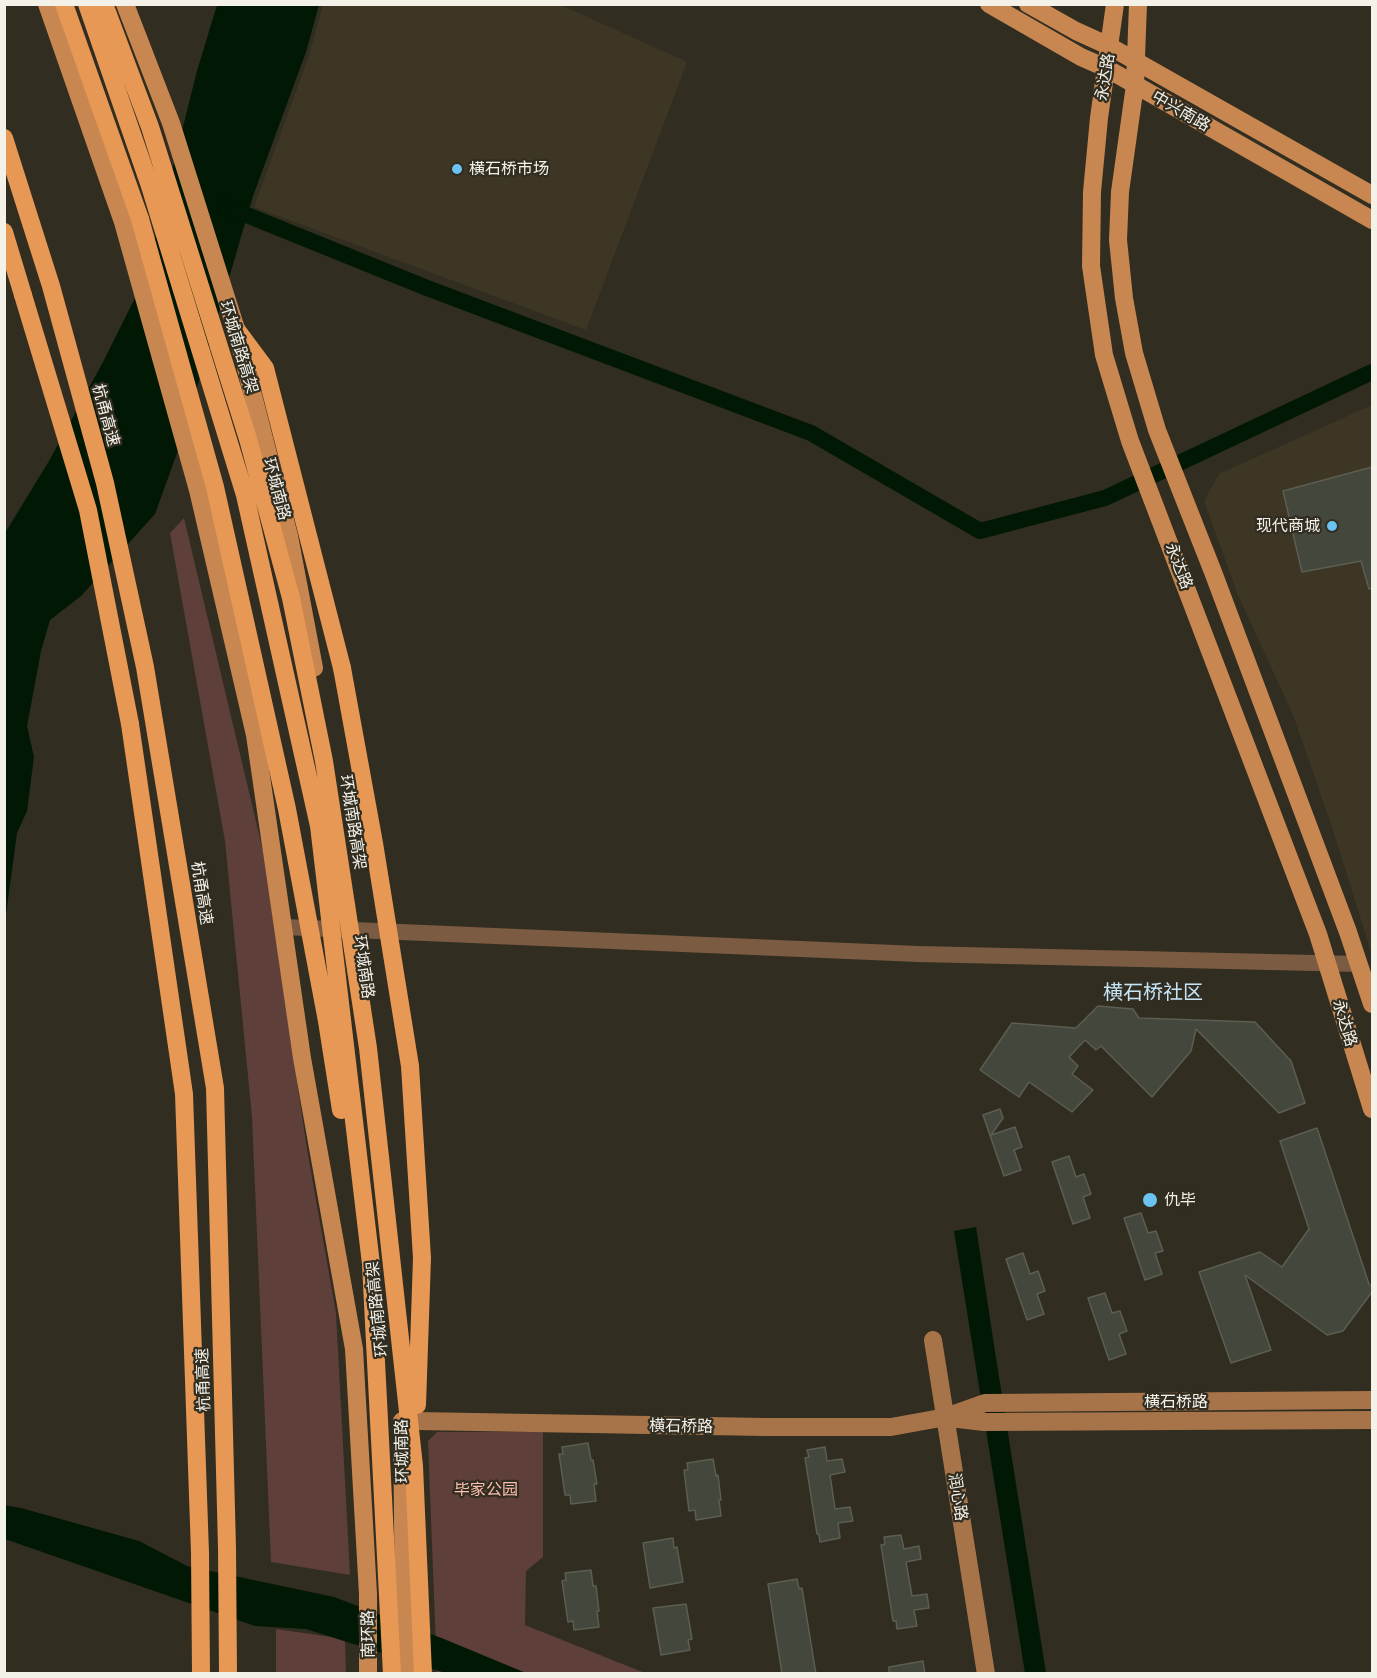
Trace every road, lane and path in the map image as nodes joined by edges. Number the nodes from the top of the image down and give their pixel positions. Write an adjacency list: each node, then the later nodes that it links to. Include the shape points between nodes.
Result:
1 (46, 4): 16 (main road)
2 (64, 4): 16 (highway)
3 (87, 4): 26 (highway, 环城南路高架, bridge, via 150,186 245,495 319,826)
4 (104, 4): 32 (highway, 环城南路高架, bridge, via 157,150 248,439 291,598 324,762 368,1048)
5 (124, 4): 19 (main road, 环城南路, via 171,123)
6 (989, 4): 12 (main road, 中兴南路)
7 (1028, 4): 10 (main road, 中兴南路)
8 (1116, 4): 10 (main road, 永达路)
9 (1138, 4): 11 (main road, 永达路)
10 (1110, 46): 11 (main road, 中兴南路); 12 (main road, 永达路)
11 (1136, 61): 13 (main road, 永达路); 15 (main road, 中兴南路)
12 (1106, 68): 13 (main road, 中兴南路); 22 (main road, 永达路, via 1092,192 1091,266 1104,355 1130,441)
13 (1135, 85): 17 (main road, 中兴南路); 23 (main road, 永达路, via 1120,192 1118,240 1134,353 1157,430)
14 (4, 138): 33 (highway, 杭甬高速, via 51,286 105,483 145,667 215,1088)
15 (1372, 195)
16 (132, 220): 20 (main road, via 255,735); 26 (highway, bridge, via 214,487 287,809 347,1152)
17 (1372, 220)
18 (4, 232): 35 (highway, 杭甬高速, bridge, via 88,510 130,724 184,1094)
19 (236, 329): 21 (main road, 环城南路, via 289,536); 31 (highway, bridge, via 265,368 342,668 374,843 410,1066 422,1258)
20 (283, 927): 21 (street); 36 (main road, 南环路, via 354,1349 368,1593)
21 (358, 931): 22 (street, via 918,954); 34 (main road, 环城南路, via 379,1070 392,1229 403,1431)
22 (1327, 963): 23 (street); 25 (main road, 永达路)
23 (1359, 964): 24 (main road, 永达路)
24 (1372, 1004)
25 (1372, 1109)
26 (371, 1264): 37 (highway, 环城南路高架, bridge)
27 (933, 1340): 29 (main road, 润心路)
28 (1372, 1400): 29 (main road, 横石桥路, via 985,1403)
29 (946, 1418): 30 (main road, 横石桥路, via 984,1422); 31 (main road, 横石桥路, via 891,1427); 39 (main road, 润心路)
30 (1372, 1420)
31 (416, 1421): 32 (highway, bridge)
32 (414, 1467): 38 (highway, 环城南路高架, bridge)
33 (228, 1668)
34 (406, 1673)
35 (201, 1674)
36 (368, 1674)
37 (392, 1674)
38 (423, 1674)
39 (988, 1674)

